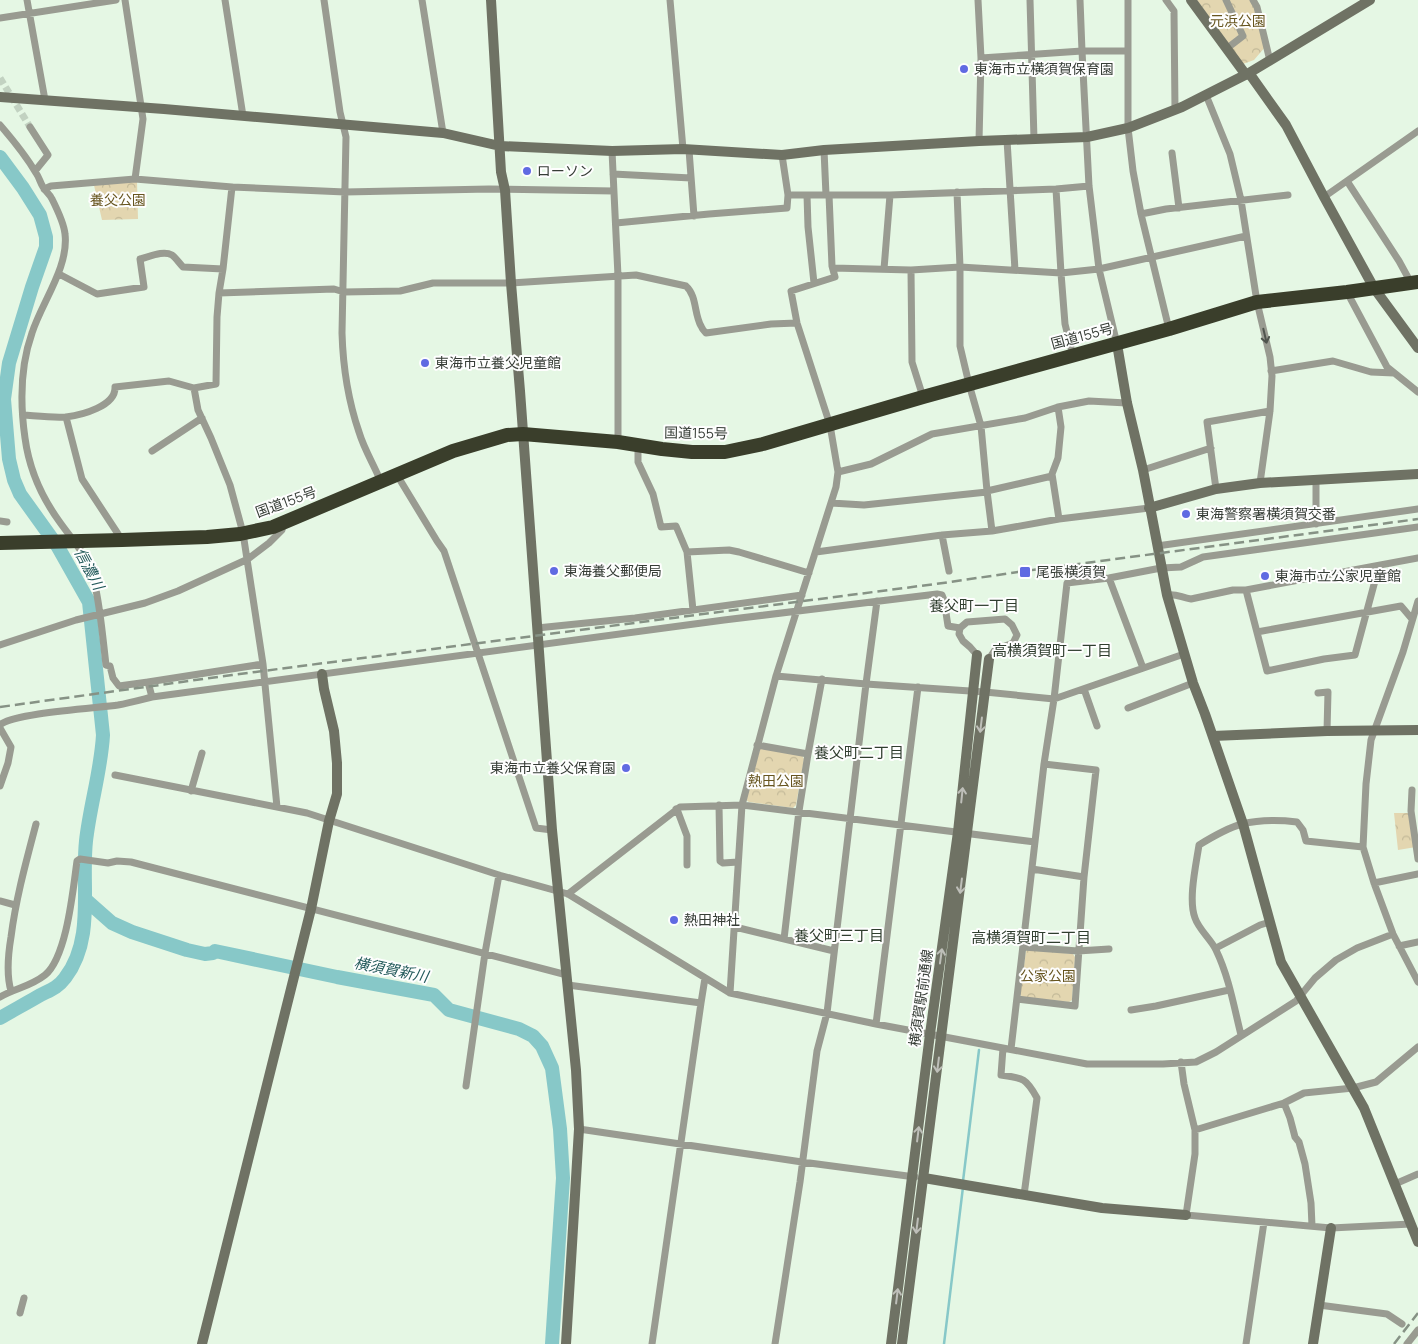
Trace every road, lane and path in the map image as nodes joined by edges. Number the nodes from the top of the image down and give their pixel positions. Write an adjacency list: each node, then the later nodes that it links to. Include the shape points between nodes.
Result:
1 (27, 0): 18 (street)
2 (116, 0): 18 (street)
3 (125, 0): 30 (street)
4 (225, 0): 32 (street)
5 (324, 0): 33 (street)
6 (422, 0): 38 (street)
7 (491, 0): 43 (street)
8 (670, 0): 44 (street)
9 (978, 0): 24 (street)
10 (1030, 0): 23 (street)
11 (1080, 0): 21 (street)
12 (1128, 0): 22 (street)
13 (1166, 0): 31 (street, via 1174,10)
14 (1191, 0): 26 (street)
15 (1226, 0): 20 (street, via 1243,36)
16 (1253, 0): 25 (street)
17 (1370, 0): 25 (street)
18 (29, 14): 19 (street); 29 (street)
19 (0, 18)
20 (1230, 46)
21 (1082, 51): 22 (street); 23 (street); 39 (street)
22 (1128, 51): 36 (street)
23 (1032, 54): 24 (street); 40 (street)
24 (982, 58): 42 (street)
25 (1270, 61): 26 (street)
26 (1247, 74): 27 (street); 68 (street, via 1286,125)
27 (1206, 95): 31 (street); 69 (street, via 1230,154)
28 (0, 97): 29 (street)
29 (45, 100): 30 (street)
30 (141, 107): 32 (street); 52 (street, via 143,119)
31 (1176, 110): 36 (street)
32 (243, 116): 33 (street)
33 (344, 124): 38 (street); 61 (street)
34 (0, 125): 49 (street)
35 (30, 127): 49 (street, via 48,155)
36 (1128, 128): 39 (street); 71 (street)
37 (1418, 132): 53 (street)
38 (442, 133): 43 (street)
39 (1087, 137): 40 (street); 54 (street)
40 (1034, 139): 41 (street)
41 (1007, 140): 42 (street); 60 (street)
42 (979, 141): 45 (street)
43 (500, 146): 46 (street); 58 (street)
44 (686, 150): 46 (street); 48 (street); 51 (street)
45 (824, 150): 48 (street); 65 (street)
46 (612, 151): 50 (street)
47 (1172, 153): 70 (street)
48 (782, 155): 63 (street)
49 (35, 171): 56 (street)
50 (613, 174): 51 (street); 59 (street)
51 (691, 178): 72 (street)
52 (135, 180): 55 (street); 56 (street)
53 (1347, 181): 68 (street); 86 (street)
54 (1089, 186): 57 (street); 78 (street)
55 (232, 187): 61 (street); 79 (street)
56 (44, 189): 83 (street, via 51,197 65,234)
57 (1056, 189): 60 (street); 84 (street)
58 (505, 190): 59 (street); 61 (street); 87 (street)
59 (614, 191): 73 (street)
60 (1011, 191): 62 (street); 82 (street)
61 (345, 192): 90 (street)
62 (957, 192): 66 (street); 76 (street)
63 (788, 195): 64 (street); 72 (street, via 787,208)
64 (807, 195): 65 (street); 88 (street)
65 (828, 195): 66 (street); 77 (street)
66 (890, 195): 80 (street)
67 (1288, 195): 69 (street)
68 (1324, 197): 89 (street)
69 (1241, 200): 70 (street); 74 (street)
70 (1179, 208): 71 (street)
71 (1141, 214): 75 (street)
72 (694, 216): 73 (street)
73 (616, 223): 85 (street)
74 (1246, 236): 75 (street); 93 (street)
75 (1151, 257): 78 (street); 95 (street)
76 (960, 267): 81 (street); 82 (street); 101 (street, via 960,346)
77 (833, 268): 80 (street); 88 (street, via 835,277)
78 (1099, 268): 84 (street); 96 (street)
79 (223, 269): 83 (street, via 183,267 172,256 160,254 140,259 144,287 97,294); 92 (street)
80 (884, 269): 81 (street)
81 (911, 270): 104 (street, via 912,362)
82 (1015, 270): 84 (street)
83 (59, 274): 108 (street, via 39,314 25,354 22,368)
84 (1061, 274): 98 (street, via 1065,324)
85 (618, 276): 87 (street); 94 (street, via 636,275 686,286 694,300 700,326 706,333); 114 (street)
86 (1414, 282): 89 (highway, 国道155号)
87 (511, 283): 90 (street, via 433,283 400,291); 113 (street)
88 (814, 283): 94 (street, via 791,291)
89 (1374, 288): 91 (highway, 国道155号); 97 (street)
90 (344, 292): 92 (street, via 334,289); 124 (street, via 343,362 348,391 359,433)
91 (1347, 292): 93 (highway, 国道155号); 100 (street, via 1387,367)
92 (219, 293): 102 (street, via 216,384)
93 (1258, 302): 95 (highway, 国道155号); 99 (street, one-way to 99)
94 (797, 323): 111 (street)
95 (1169, 329): 96 (highway, 国道155号)
96 (1117, 344): 98 (highway, 国道155号); 105 (street)
97 (1418, 348)
98 (1073, 356): 101 (highway, 国道155号)
99 (1271, 371): 100 (street, via 1333,361 1371,372); 107 (street)
100 (1394, 373): 103 (street)
101 (969, 384): 104 (highway, 国道155号); 112 (street)
102 (194, 388): 109 (street, via 169,380 116,387 109,402 88,412); 110 (street)
103 (1418, 392)
104 (922, 397): 111 (highway, 国道155号)
105 (1127, 403): 106 (street, via 1089,401); 118 (street)
106 (1058, 407): 112 (street, via 1025,418); 122 (street, via 1061,427 1058,458)
107 (1270, 412): 116 (street, via 1207,422); 125 (street)
108 (23, 415): 109 (street); 139 (street, via 33,474)
109 (66, 417): 138 (street, via 82,479)
110 (202, 418): 117 (street); 136 (street, via 230,485)
111 (830, 425): 115 (highway, 国道155号, via 725,452 662,450); 119 (street)
112 (981, 426): 119 (street, via 932,434 871,464); 127 (street)
113 (523, 434): 114 (highway, 国道155号); 121 (highway, 国道155号, via 480,442); 161 (street)
114 (618, 442): 115 (highway, 国道155号)
115 (638, 445): 142 (street, via 638,462 653,494 661,527 676,526)
116 (1211, 448): 118 (street); 126 (street)
117 (152, 451)
118 (1143, 470): 129 (street)
119 (838, 472): 128 (street)
120 (1418, 474): 123 (street)
121 (397, 475): 124 (highway, 国道155号); 166 (street, via 444,550)
122 (1052, 476): 127 (street); 131 (street)
123 (1316, 481): 125 (street); 133 (street)
124 (381, 482): 132 (highway, 国道155号)
125 (1260, 483): 126 (street)
126 (1216, 489): 129 (street)
127 (987, 491): 128 (street, via 864,505); 135 (street)
128 (831, 503): 143 (street)
129 (1149, 508): 131 (street); 141 (street)
130 (1418, 510): 133 (street)
131 (1059, 519): 135 (street)
132 (283, 523): 136 (highway, 国道155号); 145 (street, via 282,530 270,543)
133 (1316, 524): 141 (street)
134 (1418, 527): 147 (street, via 1203,557 1180,567)
135 (992, 530): 137 (street)
136 (243, 533): 138 (highway, 国道155号); 145 (street)
137 (942, 535): 143 (street); 148 (street)
138 (122, 540): 139 (highway, 国道155号)
139 (72, 541): 140 (highway, 国道155号); 159 (street, via 88,564)
140 (0, 543)
141 (1156, 546): 147 (street)
142 (687, 552): 149 (street, via 729,550); 156 (street)
143 (816, 552): 149 (street)
144 (1418, 558): 146 (street)
145 (248, 559): 159 (street, via 146,603); 170 (street)
146 (1379, 566): 151 (street); 157 (street)
147 (1161, 568): 150 (street); 152 (street)
148 (950, 571)
149 (809, 573): 153 (street)
150 (1109, 578): 171 (street); 185 (street, via 1067,583)
151 (1246, 590): 152 (street, via 1191,599); 163 (street)
152 (1167, 594): 167 (street)
153 (802, 595): 156 (street); 158 (street)
154 (877, 601): 158 (street); 162 (street, via 940,594 948,626); 178 (street)
155 (1418, 601): 160 (street)
156 (693, 610): 161 (street)
157 (1367, 611): 160 (street, via 1400,606); 163 (street); 163 (street, via 1355,655 1267,671)
158 (796, 612): 165 (street); 173 (street)
159 (99, 615): 164 (street); 175 (street, via 106,665 110,666 113,678 119,686)
160 (1412, 619): 191 (street)
161 (538, 628): 165 (street)
162 (960, 628): 168 (street, via 963,642); 169 (street, via 967,622 1005,619 1012,625 1017,635 1013,644 994,650)
163 (1257, 632)
164 (0, 645)
165 (539, 645): 166 (street); 211 (street)
166 (478, 654): 172 (street); 211 (street, via 536,828)
167 (1184, 654): 171 (street); 177 (street)
168 (977, 655): 181 (street, 横須賀駅前通線)
169 (989, 659): 182 (street, 横須賀駅前通線)
170 (263, 664): 175 (street); 176 (street)
171 (1143, 668): 180 (street)
172 (322, 674): 176 (street); 207 (street, via 338,764 337,794)
173 (776, 676): 174 (street); 193 (street)
174 (822, 679): 178 (street); 195 (street)
175 (148, 682): 184 (street)
176 (264, 682): 184 (street); 203 (street)
177 (1193, 683): 186 (street); 192 (street)
178 (866, 684): 179 (street); 206 (street)
179 (918, 687): 181 (street); 210 (street)
180 (1084, 689): 185 (street); 188 (street)
181 (974, 691): 182 (street); 212 (street, 横須賀駅前通線, one-way to 181)
182 (985, 692): 185 (street); 212 (street, 横須賀駅前通線, one-way to 212)
183 (1318, 693): 190 (street, via 1328,692)
184 (152, 697): 187 (street, via 4,721)
185 (1054, 699): 196 (street)
186 (1128, 708)
187 (0, 726): 198 (street, via 11,747)
188 (1097, 726)
189 (1418, 730): 191 (street)
190 (1327, 731): 191 (street); 192 (street)
191 (1374, 731): 214 (street, via 1366,784)
192 (1213, 736): 209 (street)
193 (757, 745): 195 (street); 202 (street)
194 (202, 753): 200 (street)
195 (808, 754): 205 (street)
196 (1044, 764): 213 (street); 221 (street, via 1096,770)
197 (115, 774): 200 (street)
198 (0, 786)
199 (1412, 790): 215 (street, via 1411,811)
200 (192, 791): 203 (street)
201 (719, 805): 202 (street); 204 (street, via 680,806); 216 (street, via 720,861)
202 (742, 805): 205 (street); 216 (street)
203 (277, 807): 207 (street)
204 (676, 809): 217 (street, via 687,836); 223 (street)
205 (799, 811): 206 (street); 230 (street)
206 (849, 819): 210 (street); 236 (street)
207 (329, 821): 220 (street); 226 (street)
208 (36, 824): 225 (street)
209 (1243, 824): 214 (street, via 1297,822 1306,841); 227 (street); 234 (street, via 1199,845 1192,907 1195,919)
210 (901, 825): 212 (street); 253 (street)
211 (552, 830): 223 (street)
212 (963, 833): 213 (street); 254 (street, 横須賀駅前通線, one-way to 212); 256 (street, 横須賀駅前通線, one-way to 256)
213 (1035, 842): 218 (street)
214 (1363, 847): 222 (street)
215 (1418, 859)
216 (738, 862): 228 (street)
217 (687, 865)
218 (1032, 869): 221 (street); 233 (street)
219 (1418, 874): 222 (street)
220 (499, 875): 223 (street); 239 (street)
221 (1084, 877): 237 (street)
222 (1374, 883): 229 (street)
223 (563, 893): 241 (street); 242 (street)
224 (0, 901): 225 (street)
225 (15, 905): 238 (street)
226 (311, 909): 239 (street); 245 (street, via 131,862 80,859 77,861 67,925 52,967 38,980); 286 (street)
227 (1270, 922): 234 (street); 247 (street, via 1281,962)
228 (735, 927): 230 (street); 246 (street)
229 (1393, 934): 232 (street); 247 (street, via 1336,960)
230 (784, 939): 236 (street)
231 (1418, 942): 232 (street)
232 (1400, 946): 243 (street)
233 (1023, 947): 237 (street); 249 (street)
234 (1216, 948): 244 (street)
235 (1109, 949): 237 (street)
236 (834, 951): 252 (street)
237 (1078, 951): 249 (street, via 1075,1006)
238 (9, 952): 240 (street); 245 (street)
239 (485, 953): 242 (street); 262 (street)
240 (0, 955)
241 (705, 978): 246 (street); 250 (street)
242 (568, 980): 250 (street); 265 (street)
243 (1418, 982)
244 (1229, 990): 251 (street); 255 (street)
245 (11, 991): 248 (street)
246 (730, 993): 252 (street)
247 (1299, 996): 255 (street); 263 (street)
248 (0, 997)
249 (1018, 999): 258 (street)
250 (700, 1004): 267 (street)
251 (1132, 1010)
252 (827, 1013): 253 (street); 268 (street, via 816,1052)
253 (876, 1024): 254 (street)
254 (930, 1034): 256 (street); 270 (street, 横須賀駅前通線, one-way to 254)
255 (1241, 1035): 260 (street)
256 (941, 1037): 258 (street); 271 (street, 横須賀駅前通線, one-way to 271)
257 (1418, 1047): 263 (street, via 1376,1082)
258 (1007, 1048): 259 (street, via 1087,1064); 273 (street, via 1001,1075 1024,1080 1037,1098)
259 (1181, 1062): 260 (street); 261 (street)
260 (1196, 1062): 261 (street)
261 (1183, 1073): 266 (street)
262 (466, 1086)
263 (1353, 1088): 264 (street, via 1304,1093); 272 (street)
264 (1284, 1103): 266 (street); 277 (street, via 1305,1164)
265 (579, 1129): 267 (street); 287 (street)
266 (1196, 1130): 274 (street, via 1196,1154)
267 (680, 1143): 268 (street); 288 (street)
268 (802, 1162): 270 (street); 289 (street)
269 (1418, 1174): 272 (street)
270 (912, 1176): 271 (street); 290 (street, 横須賀駅前通線, one-way to 270)
271 (924, 1178): 273 (street); 291 (street, 横須賀駅前通線, one-way to 291)
272 (1395, 1184): 276 (street)
273 (1024, 1195): 274 (street, via 1102,1208)
274 (1186, 1215): 275 (street)
275 (1264, 1222): 277 (street); 292 (street)
276 (1411, 1224): 278 (street); 279 (street)
277 (1312, 1226): 278 (street)
278 (1331, 1228): 281 (street)
279 (1418, 1242)
280 (24, 1298): 282 (street)
281 (1319, 1306): 283 (street, via 1387,1314); 293 (street)
282 (20, 1312)
283 (1402, 1324)
284 (1418, 1330): 285 (street)
285 (1408, 1343)
286 (202, 1344)
287 (566, 1344)
288 (652, 1344)
289 (775, 1344)
290 (891, 1344)
291 (902, 1344)
292 (1246, 1344)
293 (1314, 1344)

